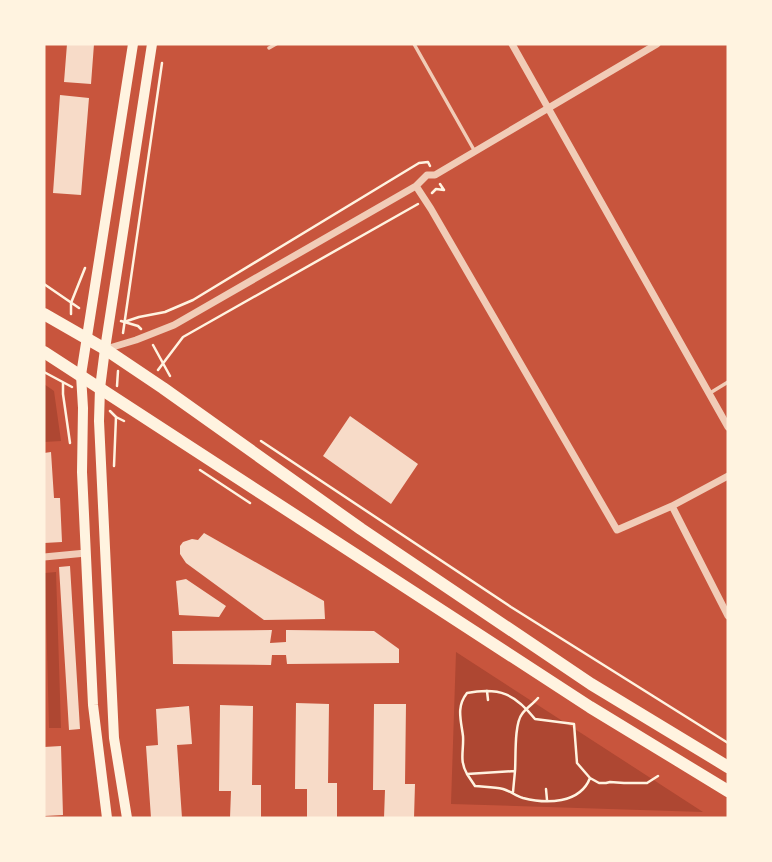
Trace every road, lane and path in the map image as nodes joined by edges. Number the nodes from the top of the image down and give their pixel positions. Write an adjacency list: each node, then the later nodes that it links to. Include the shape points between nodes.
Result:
1 (133, 44): 17 (main road)
2 (152, 44): 18 (main road)
3 (276, 44): 7 (lane)
4 (414, 44): 10 (lane)
5 (512, 44): 9 (street)
6 (657, 44): 9 (street)
7 (269, 48)
8 (163, 57): 19 (path)
9 (547, 109): 10 (street); 32 (street)
10 (475, 152): 12 (street, via 435,175 427,174)
11 (419, 163): 19 (path, via 193,300)
12 (416, 186): 14 (street); 20 (street)
13 (436, 189): 14 (path)
14 (425, 200): 26 (path, via 183,337); 40 (street, via 617,530)
15 (44, 285): 17 (path)
16 (44, 314): 21 (main road)
17 (89, 316): 21 (main road)
18 (110, 318): 19 (path); 23 (main road)
19 (125, 322): 20 (path); 22 (path)
20 (148, 335): 22 (street); 26 (path)
21 (86, 338): 23 (main road); 27 (main road)
22 (122, 344): 23 (street)
23 (105, 349): 25 (main road); 31 (main road)
24 (44, 352): 27 (main road)
25 (120, 359): 29 (main road); 33 (path)
26 (162, 362): 28 (path); 29 (path)
27 (80, 375): 31 (main road); 41 (main road)
28 (169, 376)
29 (152, 380): 49 (main road, via 473,605)
30 (728, 382): 32 (lane)
31 (100, 388): 33 (main road); 59 (main road, via 114,738)
32 (710, 393): 36 (street)
33 (116, 399): 34 (main road); 35 (path)
34 (134, 409): 35 (path); 55 (main road, via 590,707)
35 (116, 416): 38 (path)
36 (728, 427)
37 (258, 439): 48 (path, via 511,607)
38 (114, 467)
39 (728, 476): 40 (street)
40 (672, 506): 43 (street)
41 (86, 553): 42 (street); 58 (main road, via 93,705)
42 (44, 557)
43 (728, 616)
44 (487, 691): 46 (path); 47 (path, via 507,694); 51 (path, via 467,693 459,711 462,765)
45 (538, 698): 47 (path)
46 (488, 700)
47 (527, 710): 50 (path, via 517,724); 53 (path, via 535,719 574,724 577,763)
48 (728, 743)
49 (728, 767)
50 (515, 771): 51 (path); 56 (path)
51 (467, 774): 56 (path, via 475,786)
52 (659, 776): 53 (path, via 648,783 600,783)
53 (590, 778): 57 (path, via 576,796)
54 (546, 789): 57 (path)
55 (728, 791)
56 (515, 795): 57 (path)
57 (547, 800)
58 (107, 818)
59 (127, 818)

